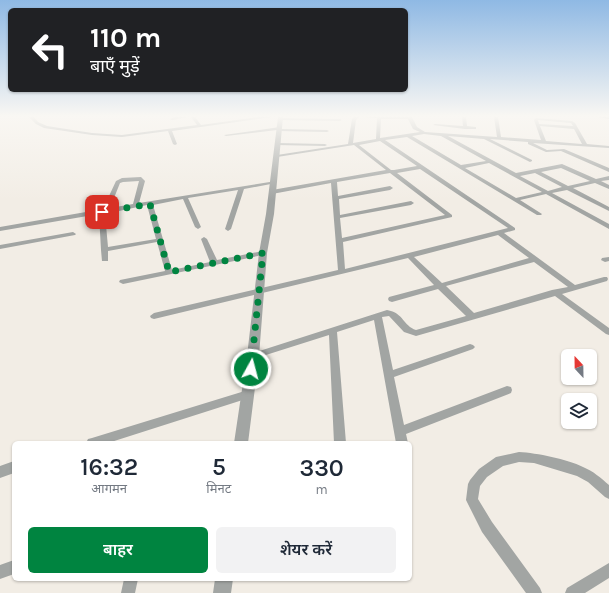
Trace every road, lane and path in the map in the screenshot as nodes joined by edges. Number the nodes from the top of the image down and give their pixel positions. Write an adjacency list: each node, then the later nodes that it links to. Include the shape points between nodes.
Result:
1 (278, 144): 14 (street)
2 (310, 145): 3 (street)
3 (325, 145)
4 (349, 145): 14 (street)
5 (354, 145): 21 (street)
6 (386, 145): 17 (street)
7 (423, 145): 18 (street)
8 (460, 145): 15 (street)
9 (497, 145): 16 (street)
10 (533, 145): 19 (street, via 546,151 562,150)
11 (572, 145): 12 (street)
12 (586, 146): 13 (street)
13 (609, 147)
14 (277, 156): 26 (street)
15 (491, 161): 18 (street); 22 (street)
16 (530, 161)
17 (422, 167): 21 (street); 46 (street, via 513,229)
18 (461, 167): 34 (street)
19 (609, 170)
20 (535, 171): 22 (street); 25 (street, via 562,166); 30 (street)
21 (391, 172): 24 (street); 50 (street, via 450,216)
22 (516, 175): 31 (street)
23 (609, 178): 25 (street)
24 (334, 181): 26 (street); 33 (street)
25 (596, 181): 27 (street); 30 (street)
26 (273, 187): 28 (street); 53 (street)
27 (609, 187)
28 (241, 188): 32 (street); 45 (street)
29 (390, 188): 33 (street)
30 (568, 188): 31 (street); 38 (street)
31 (547, 193): 34 (street); 43 (street)
32 (185, 198): 36 (street); 42 (street)
33 (336, 198): 41 (street)
34 (515, 200): 40 (street)
35 (411, 203): 41 (street)
36 (150, 204): 37 (street); 49 (street)
37 (135, 206): 39 (street); 39 (street, via 141,179 122,180 118,182)
38 (609, 209)
39 (104, 212): 44 (street); 52 (street)
40 (539, 214)
41 (337, 217): 50 (street)
42 (198, 227)
43 (609, 227)
44 (0, 229)
45 (228, 229)
46 (499, 233): 54 (street); 56 (street)
47 (73, 234): 51 (street)
48 (204, 239): 57 (street)
49 (160, 240): 52 (street); 58 (street)
50 (339, 241): 59 (street)
51 (0, 247)
52 (104, 250): 55 (street)
53 (263, 253): 57 (street); 64 (street)
54 (410, 256): 59 (street); 62 (street)
55 (105, 259)
56 (535, 259): 62 (street); 63 (street)
57 (214, 262): 58 (street)
58 (169, 272): 61 (street)
59 (342, 272): 64 (street)
60 (604, 279): 63 (street)
61 (123, 282)
62 (440, 285): 66 (street); 69 (street)
63 (573, 287): 65 (street)
64 (260, 292): 67 (street); 73 (street)
65 (555, 292): 69 (street); 71 (street)
66 (392, 299)
67 (154, 316)
68 (378, 316): 69 (street, via 391,313 411,334); 70 (street); 74 (street)
69 (473, 317)
70 (333, 331): 73 (street); 80 (street)
71 (609, 332)
72 (470, 348): 74 (street)
73 (253, 356): 76 (street)
74 (390, 375): 77 (street)
75 (507, 390): 77 (street)
76 (248, 394): 78 (street); 79 (street)
77 (401, 431): 81 (street)
78 (98, 441)
79 (241, 441)
80 (340, 441)
81 (402, 441)
82 (12, 468): 83 (street)
83 (0, 472)
84 (609, 493): 92 (street, via 580,471 534,458 519,457 500,461 482,473 474,484 472,500 487,527)
85 (12, 568): 87 (street)
86 (609, 570): 93 (street)
87 (0, 572)
88 (131, 581): 90 (street)
89 (224, 581): 91 (street)
90 (128, 593)
91 (222, 593)
92 (535, 593)
93 (572, 593)

